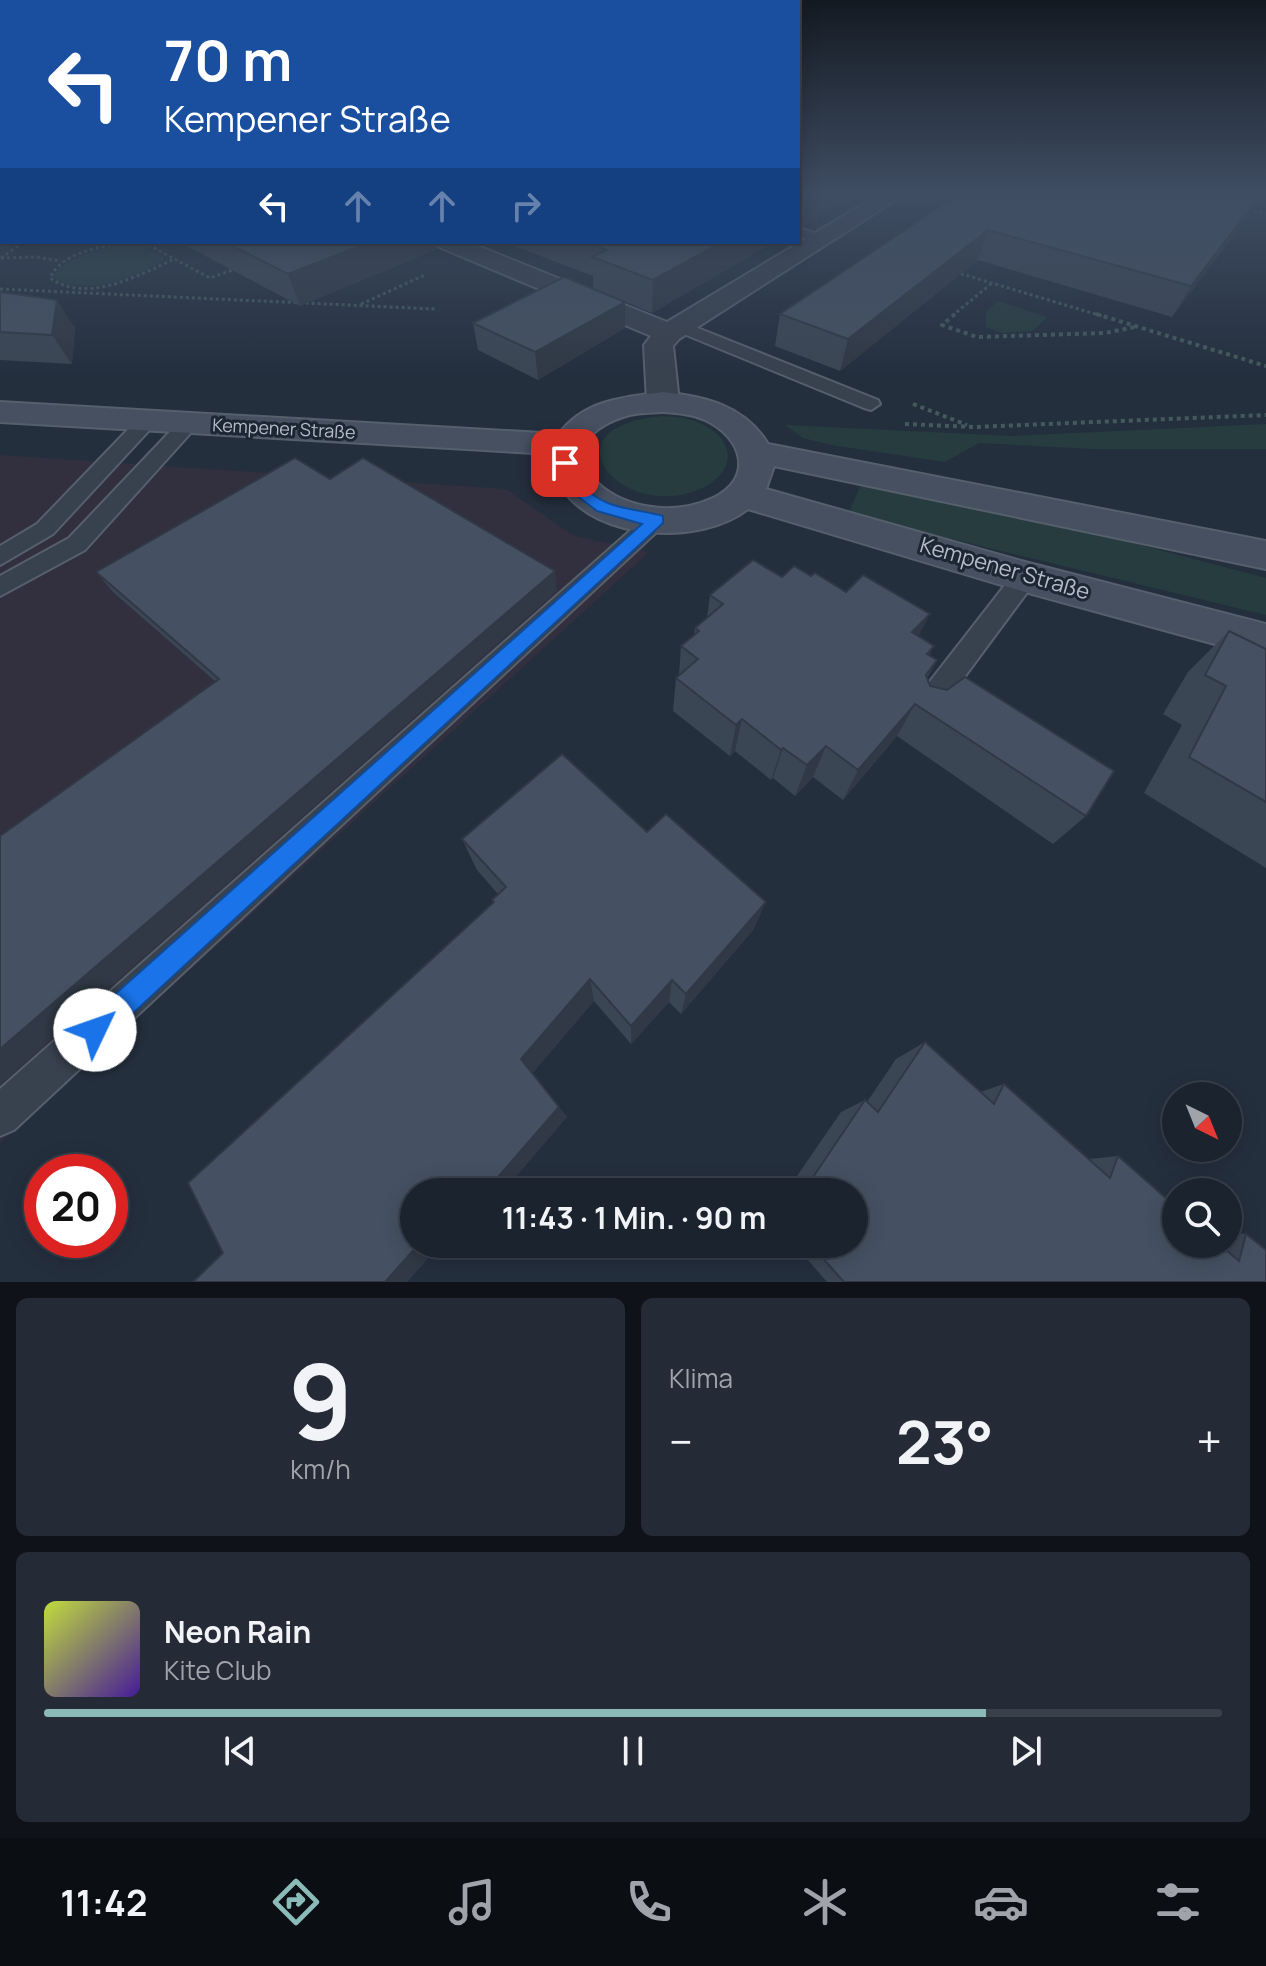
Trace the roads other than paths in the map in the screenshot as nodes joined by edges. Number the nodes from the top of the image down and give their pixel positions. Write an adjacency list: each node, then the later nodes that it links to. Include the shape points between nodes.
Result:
1 (478, 254): 3 (street)
2 (783, 254): 3 (street)
3 (674, 329): 4 (street, via 658,345); 5 (lane)
4 (663, 402): 9 (main road, via 617,409 588,422); 10 (main road, via 717,413 742,429)
5 (871, 404)
6 (0, 412): 7 (main road, Kempener Straße)
7 (148, 420): 8 (main road, Kempener Straße); 15 (lane, via 45,529)
8 (189, 423): 9 (main road, Kempener Straße); 18 (lane, via 77,544)
9 (569, 445): 13 (main road, via 565,463 576,487 602,507)
10 (757, 452): 11 (main road, via 758,473); 12 (main road)
11 (743, 495): 13 (main road, via 715,512); 17 (main road, Kempener Straße)
12 (1082, 518): 14 (main road); 16 (main road)
13 (657, 519): 23 (lane)
14 (1266, 555)
15 (0, 557)
16 (1266, 570)
17 (1025, 577): 19 (main road, Kempener Straße); 20 (lane)
18 (0, 587)
19 (1266, 641)
20 (946, 682): 21 (lane); 22 (lane)
21 (972, 698)
22 (924, 710)
23 (0, 1116)

